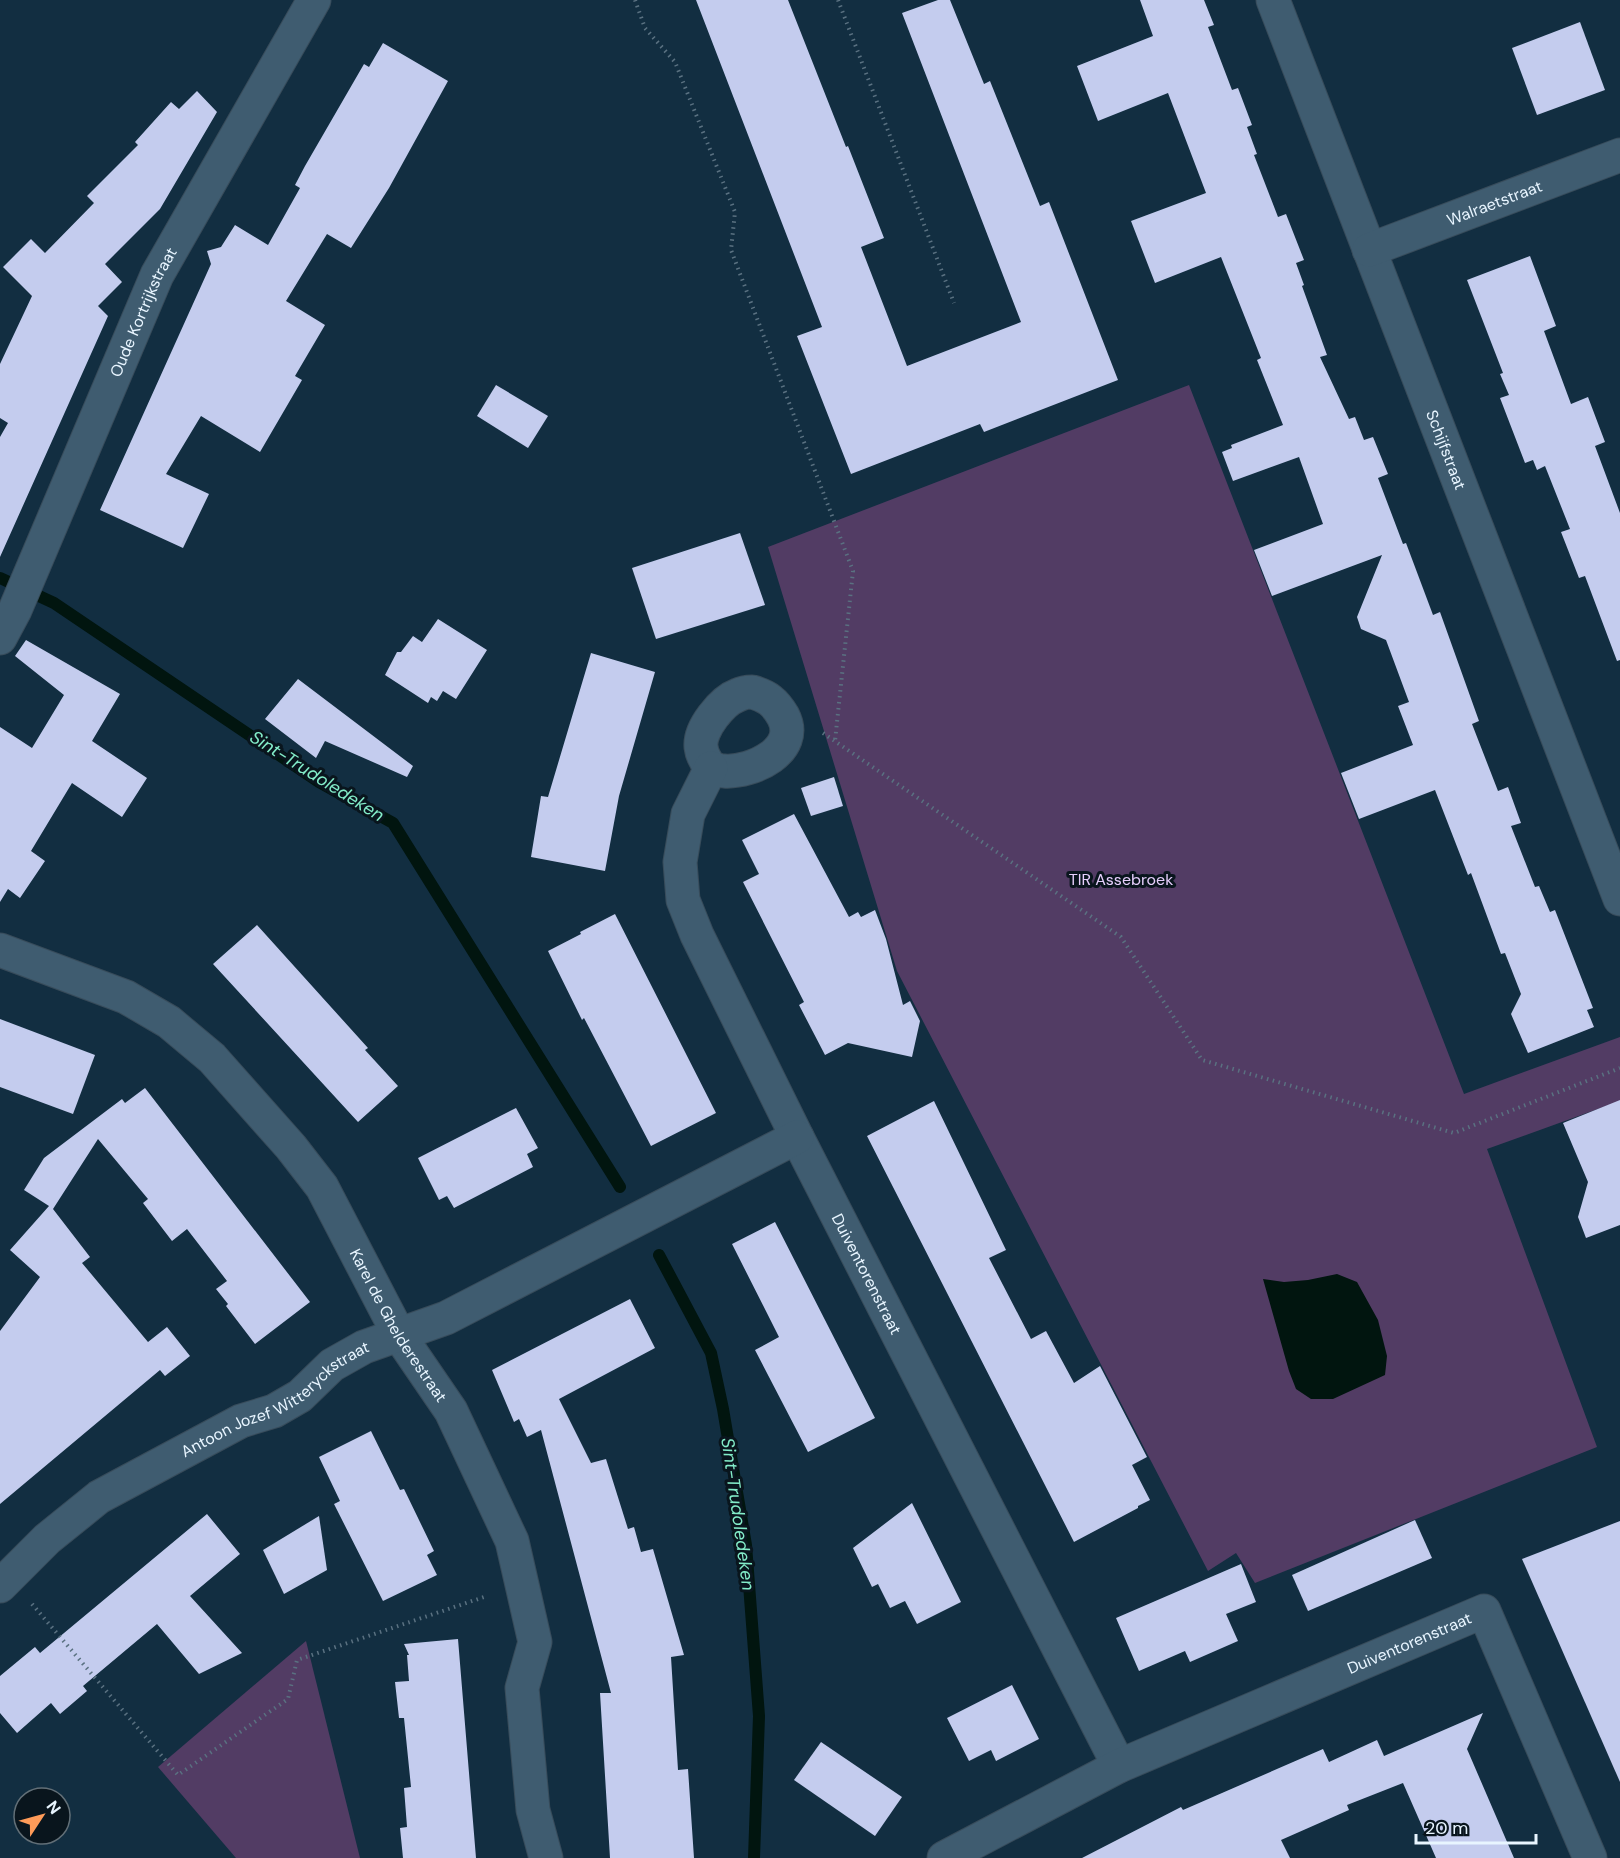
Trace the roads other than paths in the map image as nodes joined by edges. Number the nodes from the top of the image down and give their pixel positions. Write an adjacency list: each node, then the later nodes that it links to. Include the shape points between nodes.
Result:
1 (314, 0): 5 (street, Oude Kortrijkstraat, via 157,275)
2 (1273, 0): 4 (street, Schijfstraat)
3 (1620, 155): 4 (street, Walraetstraat)
4 (1369, 250): 7 (street, Schijfstraat)
5 (7, 624)
6 (711, 768): 6 (street, via 700,744 711,719 739,694 767,696 786,721 788,736 775,754 738,770); 9 (street, Duiventorenstraat, via 688,814 680,862 683,900 721,987)
7 (1620, 899)
8 (0, 950): 10 (street, Karel de Ghelderestraat, via 126,997 169,1022 212,1058 322,1187)
9 (797, 1137): 10 (street, Antoon Jozef Witteryckstraat, via 446,1318); 12 (street, Duiventorenstraat)
10 (399, 1335): 11 (street, Antoon Jozef Witteryckstraat, via 364,1347 332,1365 300,1396 274,1411 241,1421 99,1497); 13 (street, Karel de Ghelderestraat, via 451,1411 512,1541 535,1642 522,1688 533,1810)
11 (4, 1581)
12 (1119, 1766): 14 (street, Duiventorenstraat); 15 (street, Duiventorenstraat, via 1484,1611)
13 (546, 1858)
14 (944, 1858)
15 (1590, 1858)

